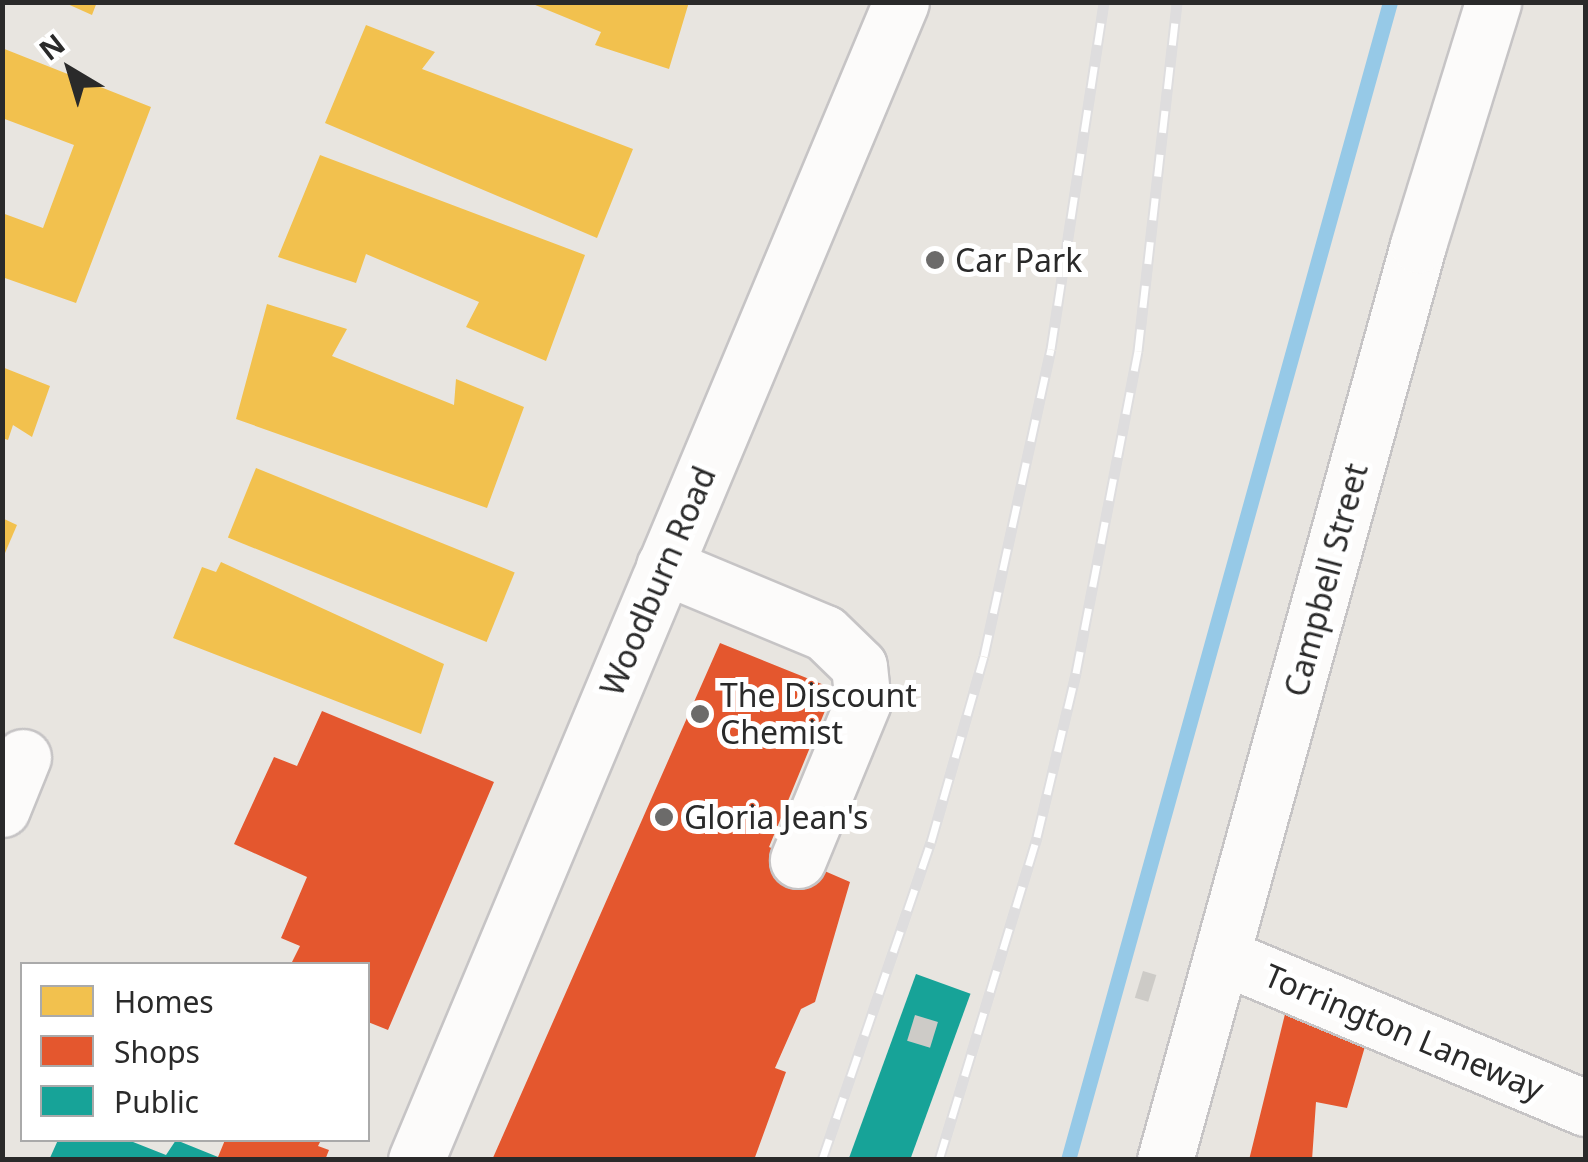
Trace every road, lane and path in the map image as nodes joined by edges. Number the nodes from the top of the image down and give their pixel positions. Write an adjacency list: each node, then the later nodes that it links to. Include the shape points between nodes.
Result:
1 (901, 2): 3 (street, Woodburn Road)
2 (1494, 2): 7 (street, Campbell Street, via 1418,245)
3 (664, 566): 6 (street, via 824,633 859,666 863,702); 9 (street, Woodburn Road)
4 (23, 757): 5 (street)
5 (2, 808)
6 (798, 860)
7 (1222, 956): 8 (street, Torrington Laneway); 10 (street, Campbell Street)
8 (1586, 1108)
9 (416, 1160)
10 (1165, 1160)

